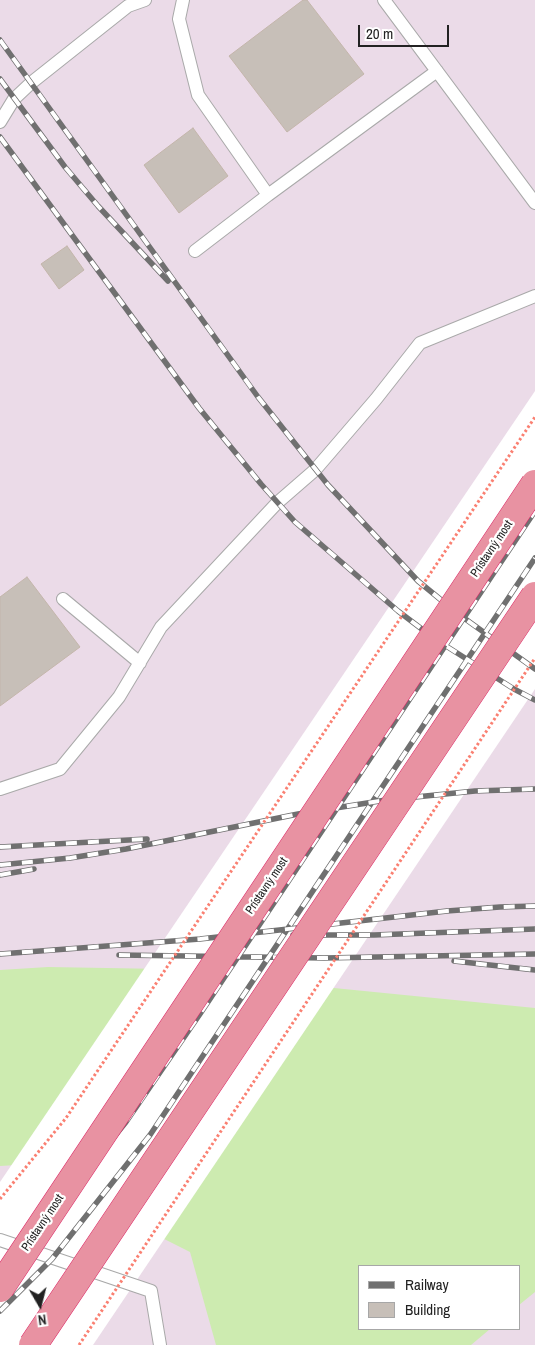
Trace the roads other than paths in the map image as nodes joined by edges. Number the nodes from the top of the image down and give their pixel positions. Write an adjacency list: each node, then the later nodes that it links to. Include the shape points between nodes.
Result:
1 (145, 0): 5 (lane, via 128,6 31,83 14,99)
2 (183, 0): 6 (lane, via 180,19 198,95)
3 (384, 0): 4 (lane)
4 (436, 71): 6 (lane); 7 (lane)
5 (0, 122)
6 (268, 194): 8 (lane)
7 (535, 203)
8 (194, 251)
9 (535, 296): 13 (lane, via 420,342 315,470 277,503 162,627)
10 (535, 484): 16 (highway, Prístavný most, bridge)
11 (535, 596): 17 (highway, bridge)
12 (63, 599): 13 (lane)
13 (140, 663): 14 (lane, via 119,697 60,769)
14 (0, 789)
15 (0, 1240): 18 (lane, via 151,1291)
16 (0, 1288)
17 (33, 1345)
18 (160, 1345)

